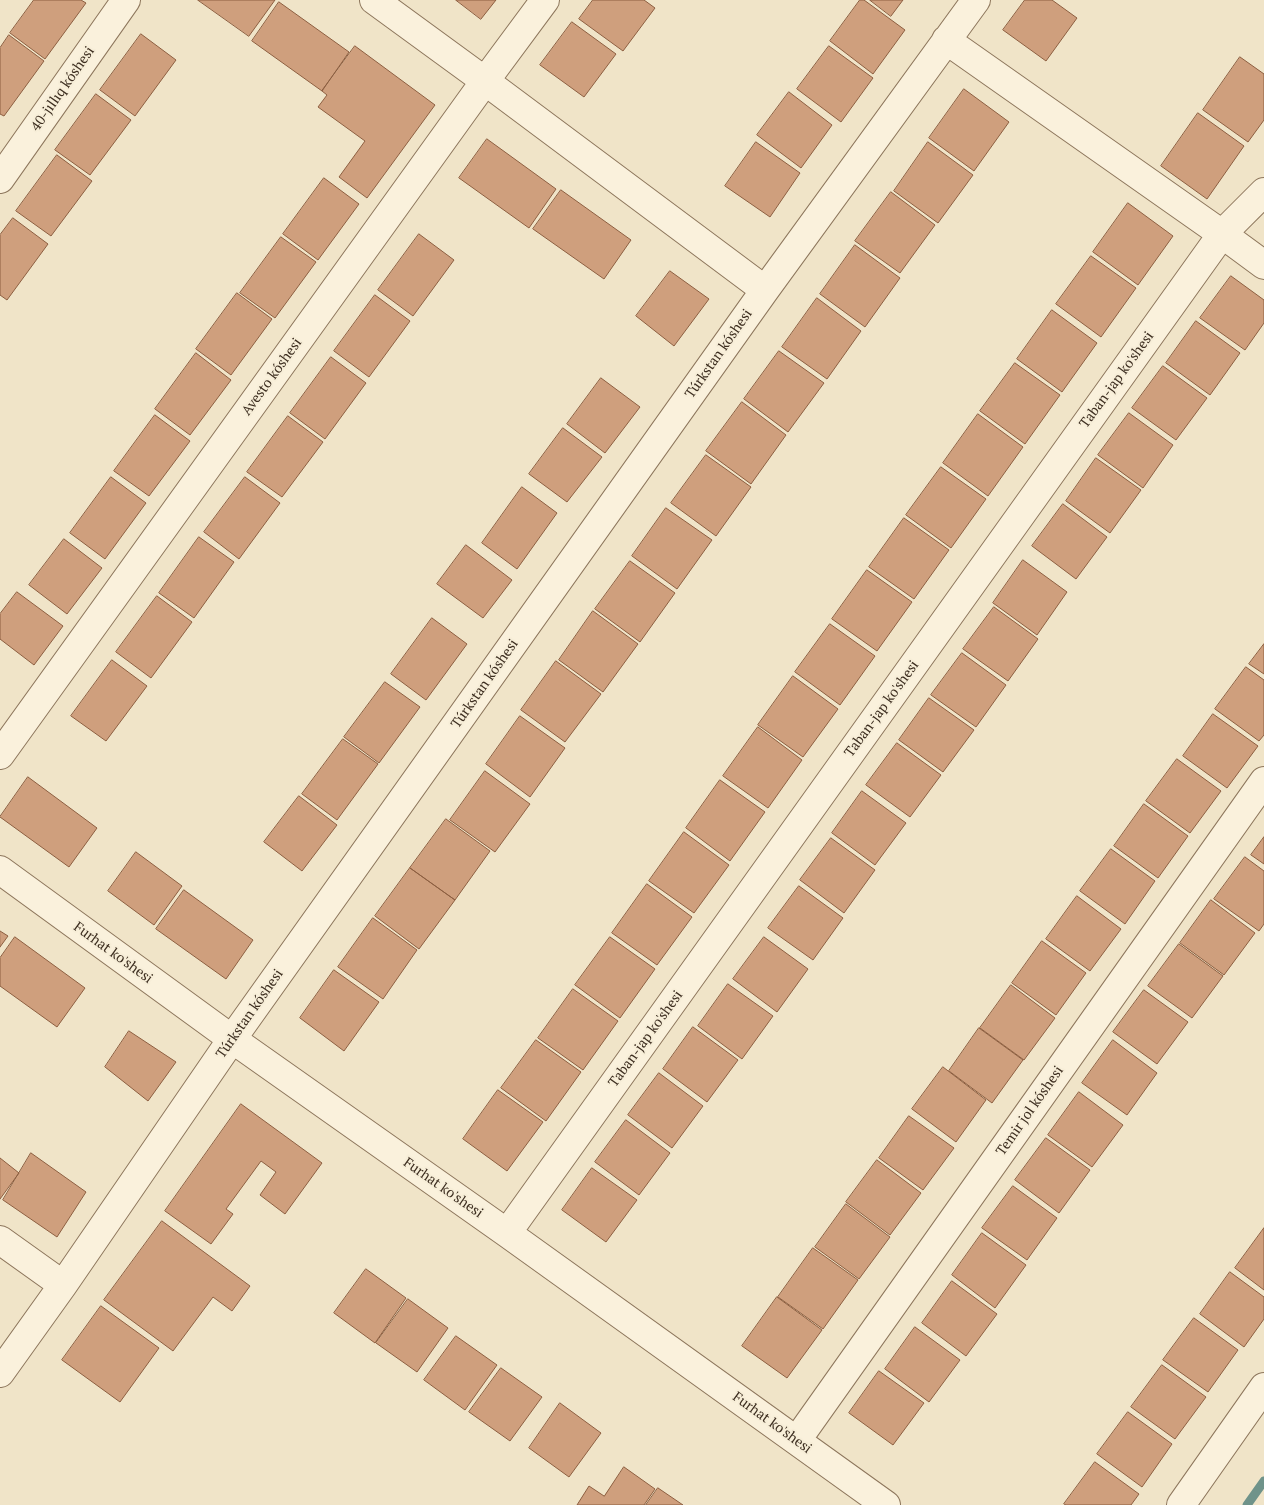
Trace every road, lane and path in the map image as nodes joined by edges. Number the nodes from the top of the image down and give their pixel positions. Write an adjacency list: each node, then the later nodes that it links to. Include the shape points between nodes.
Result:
1 (126, 0): 7 (street, 40-jıllıq kóshesi)
2 (374, 0): 6 (street)
3 (545, 0): 6 (street, Avesto kóshesi)
4 (976, 0): 5 (street, Túrkstan kóshesi)
5 (946, 40): 9 (street); 11 (street, Túrkstan kóshesi)
6 (485, 80): 11 (street); 12 (street, Avesto kóshesi)
7 (0, 179)
8 (1264, 192): 9 (street, Taban-jap ko'shesi)
9 (1222, 234): 10 (street); 16 (street, Taban-jap ko'shesi)
10 (1264, 265)
11 (765, 290): 15 (street, Túrkstan kóshesi)
12 (0, 755)
13 (1264, 781): 21 (street, Temir jol kóshesi)
14 (0, 870): 15 (street, Furhat ko'shesi)
15 (232, 1039): 16 (street, Furhat ko'shesi); 18 (street, Túrkstan kóshesi)
16 (507, 1233): 21 (street, Furhat ko'shesi)
17 (0, 1240): 18 (street)
18 (63, 1285): 19 (street, Túrkstan kóshesi)
19 (0, 1373)
20 (1264, 1387): 23 (street)
21 (797, 1440): 22 (street, Furhat ko'shesi)
22 (886, 1505)
23 (1181, 1505)

